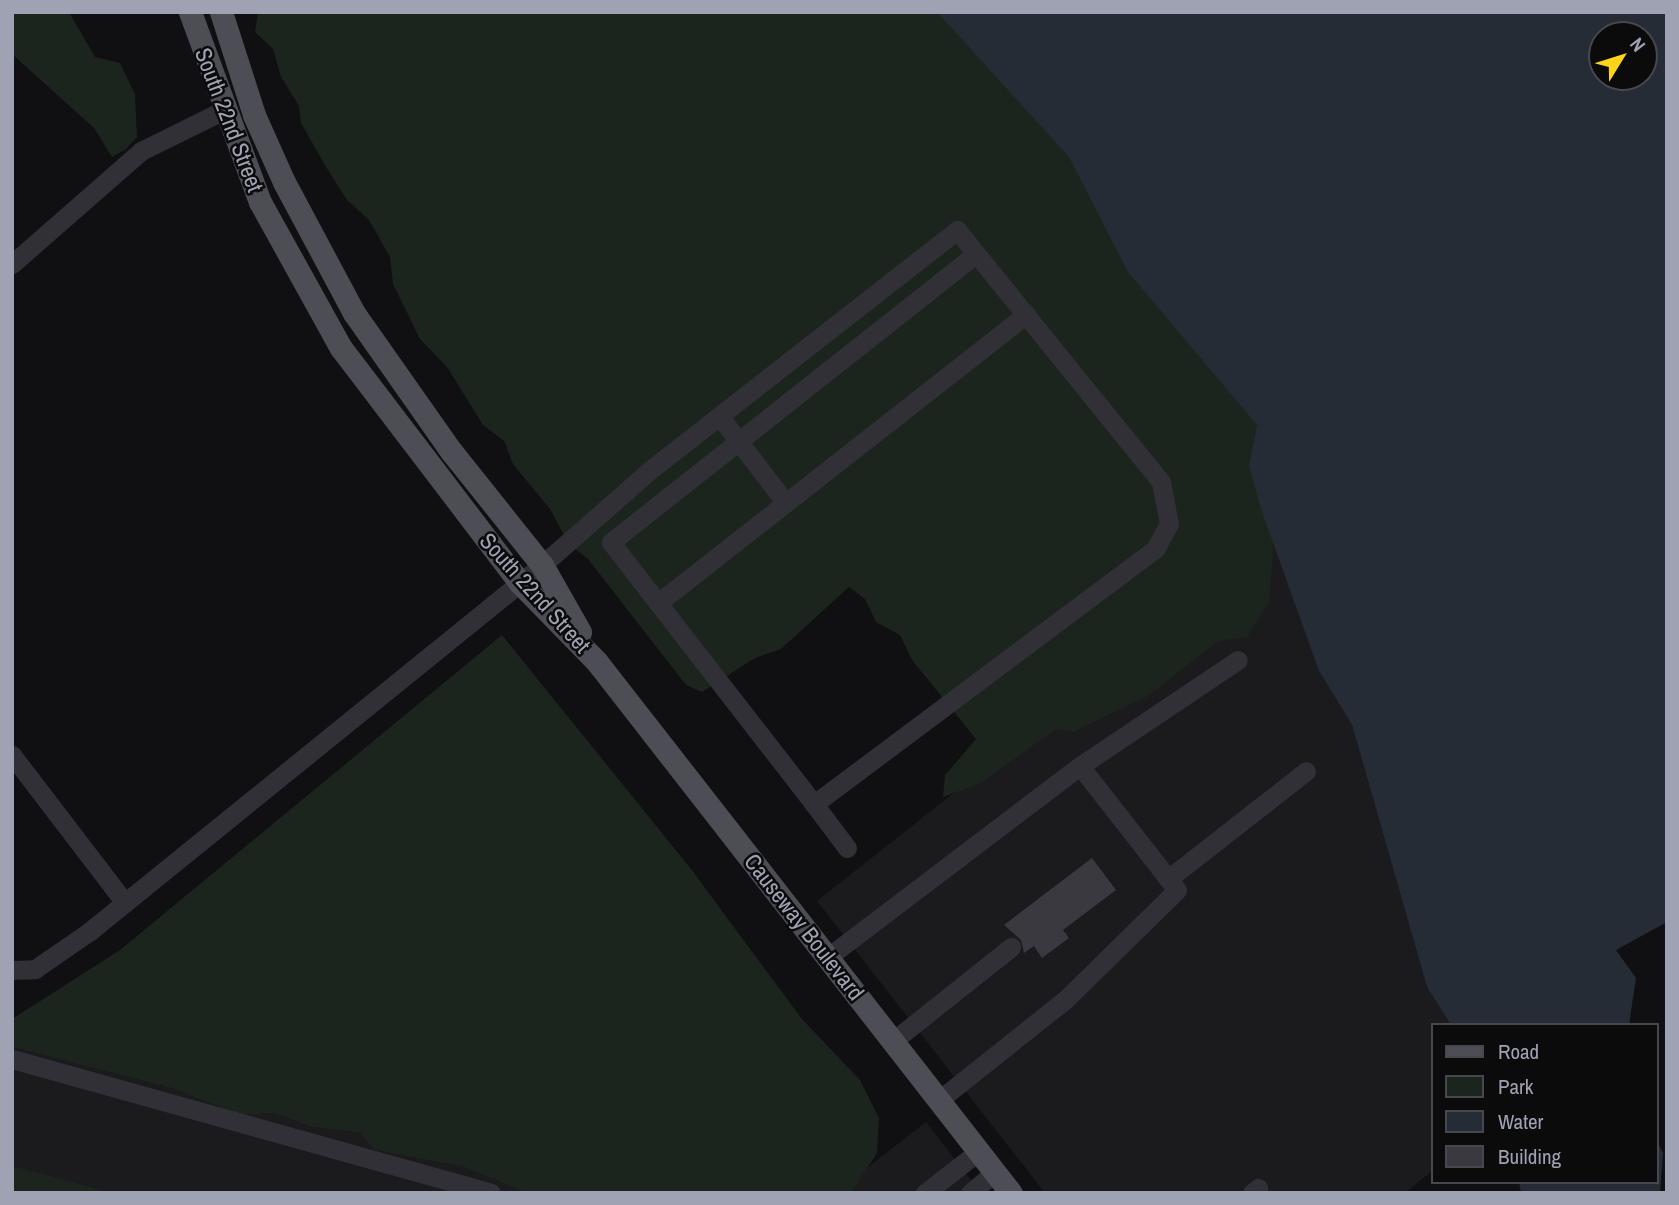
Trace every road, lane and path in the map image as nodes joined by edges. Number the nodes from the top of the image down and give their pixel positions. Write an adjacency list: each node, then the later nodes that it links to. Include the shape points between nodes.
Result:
1 (190, 12): 4 (main road, South 22nd Street)
2 (221, 12): 3 (main road, South 22nd Street)
3 (230, 47): 4 (main road); 12 (main road, South 22nd Street, via 284,182 354,313 451,451)
4 (204, 56): 5 (main road, South 22nd Street)
5 (222, 111): 7 (lane, via 141,151); 13 (main road, South 22nd Street, via 260,202 341,348)
6 (976, 254): 8 (lane); 9 (lane, via 957,230); 10 (lane)
7 (12, 264)
8 (1026, 314): 11 (lane); 20 (lane, via 1161,482 1169,524 1155,549)
9 (720, 416): 10 (lane); 12 (lane)
10 (739, 440): 11 (lane); 14 (lane, via 611,542)
11 (785, 502): 14 (lane)
12 (542, 565): 13 (lane); 16 (main road, South 22nd Street)
13 (520, 583): 16 (main road, South 22nd Street); 23 (lane)
14 (658, 603): 20 (lane)
15 (1238, 660): 18 (lane)
16 (597, 662): 25 (main road, Causeway Boulevard)
17 (12, 755): 23 (lane)
18 (1080, 766): 22 (lane); 25 (lane)
19 (1306, 771): 22 (lane)
20 (814, 804): 21 (lane)
21 (847, 848)
22 (1168, 879): 29 (lane, via 1177,890 1066,999)
23 (125, 903): 26 (lane, via 36,969)
24 (1011, 947): 27 (lane)
25 (828, 957): 27 (main road, Causeway Boulevard)
26 (12, 970)
27 (893, 1041): 29 (main road, Causeway Boulevard)
28 (12, 1059): 32 (lane)
29 (939, 1100): 30 (main road, Causeway Boulevard)
30 (979, 1151): 31 (main road, Causeway Boulevard); 33 (lane)
31 (995, 1172): 34 (lane); 35 (main road, Causeway Boulevard)
32 (491, 1193)
33 (925, 1193)
34 (970, 1193)
35 (1012, 1193)

